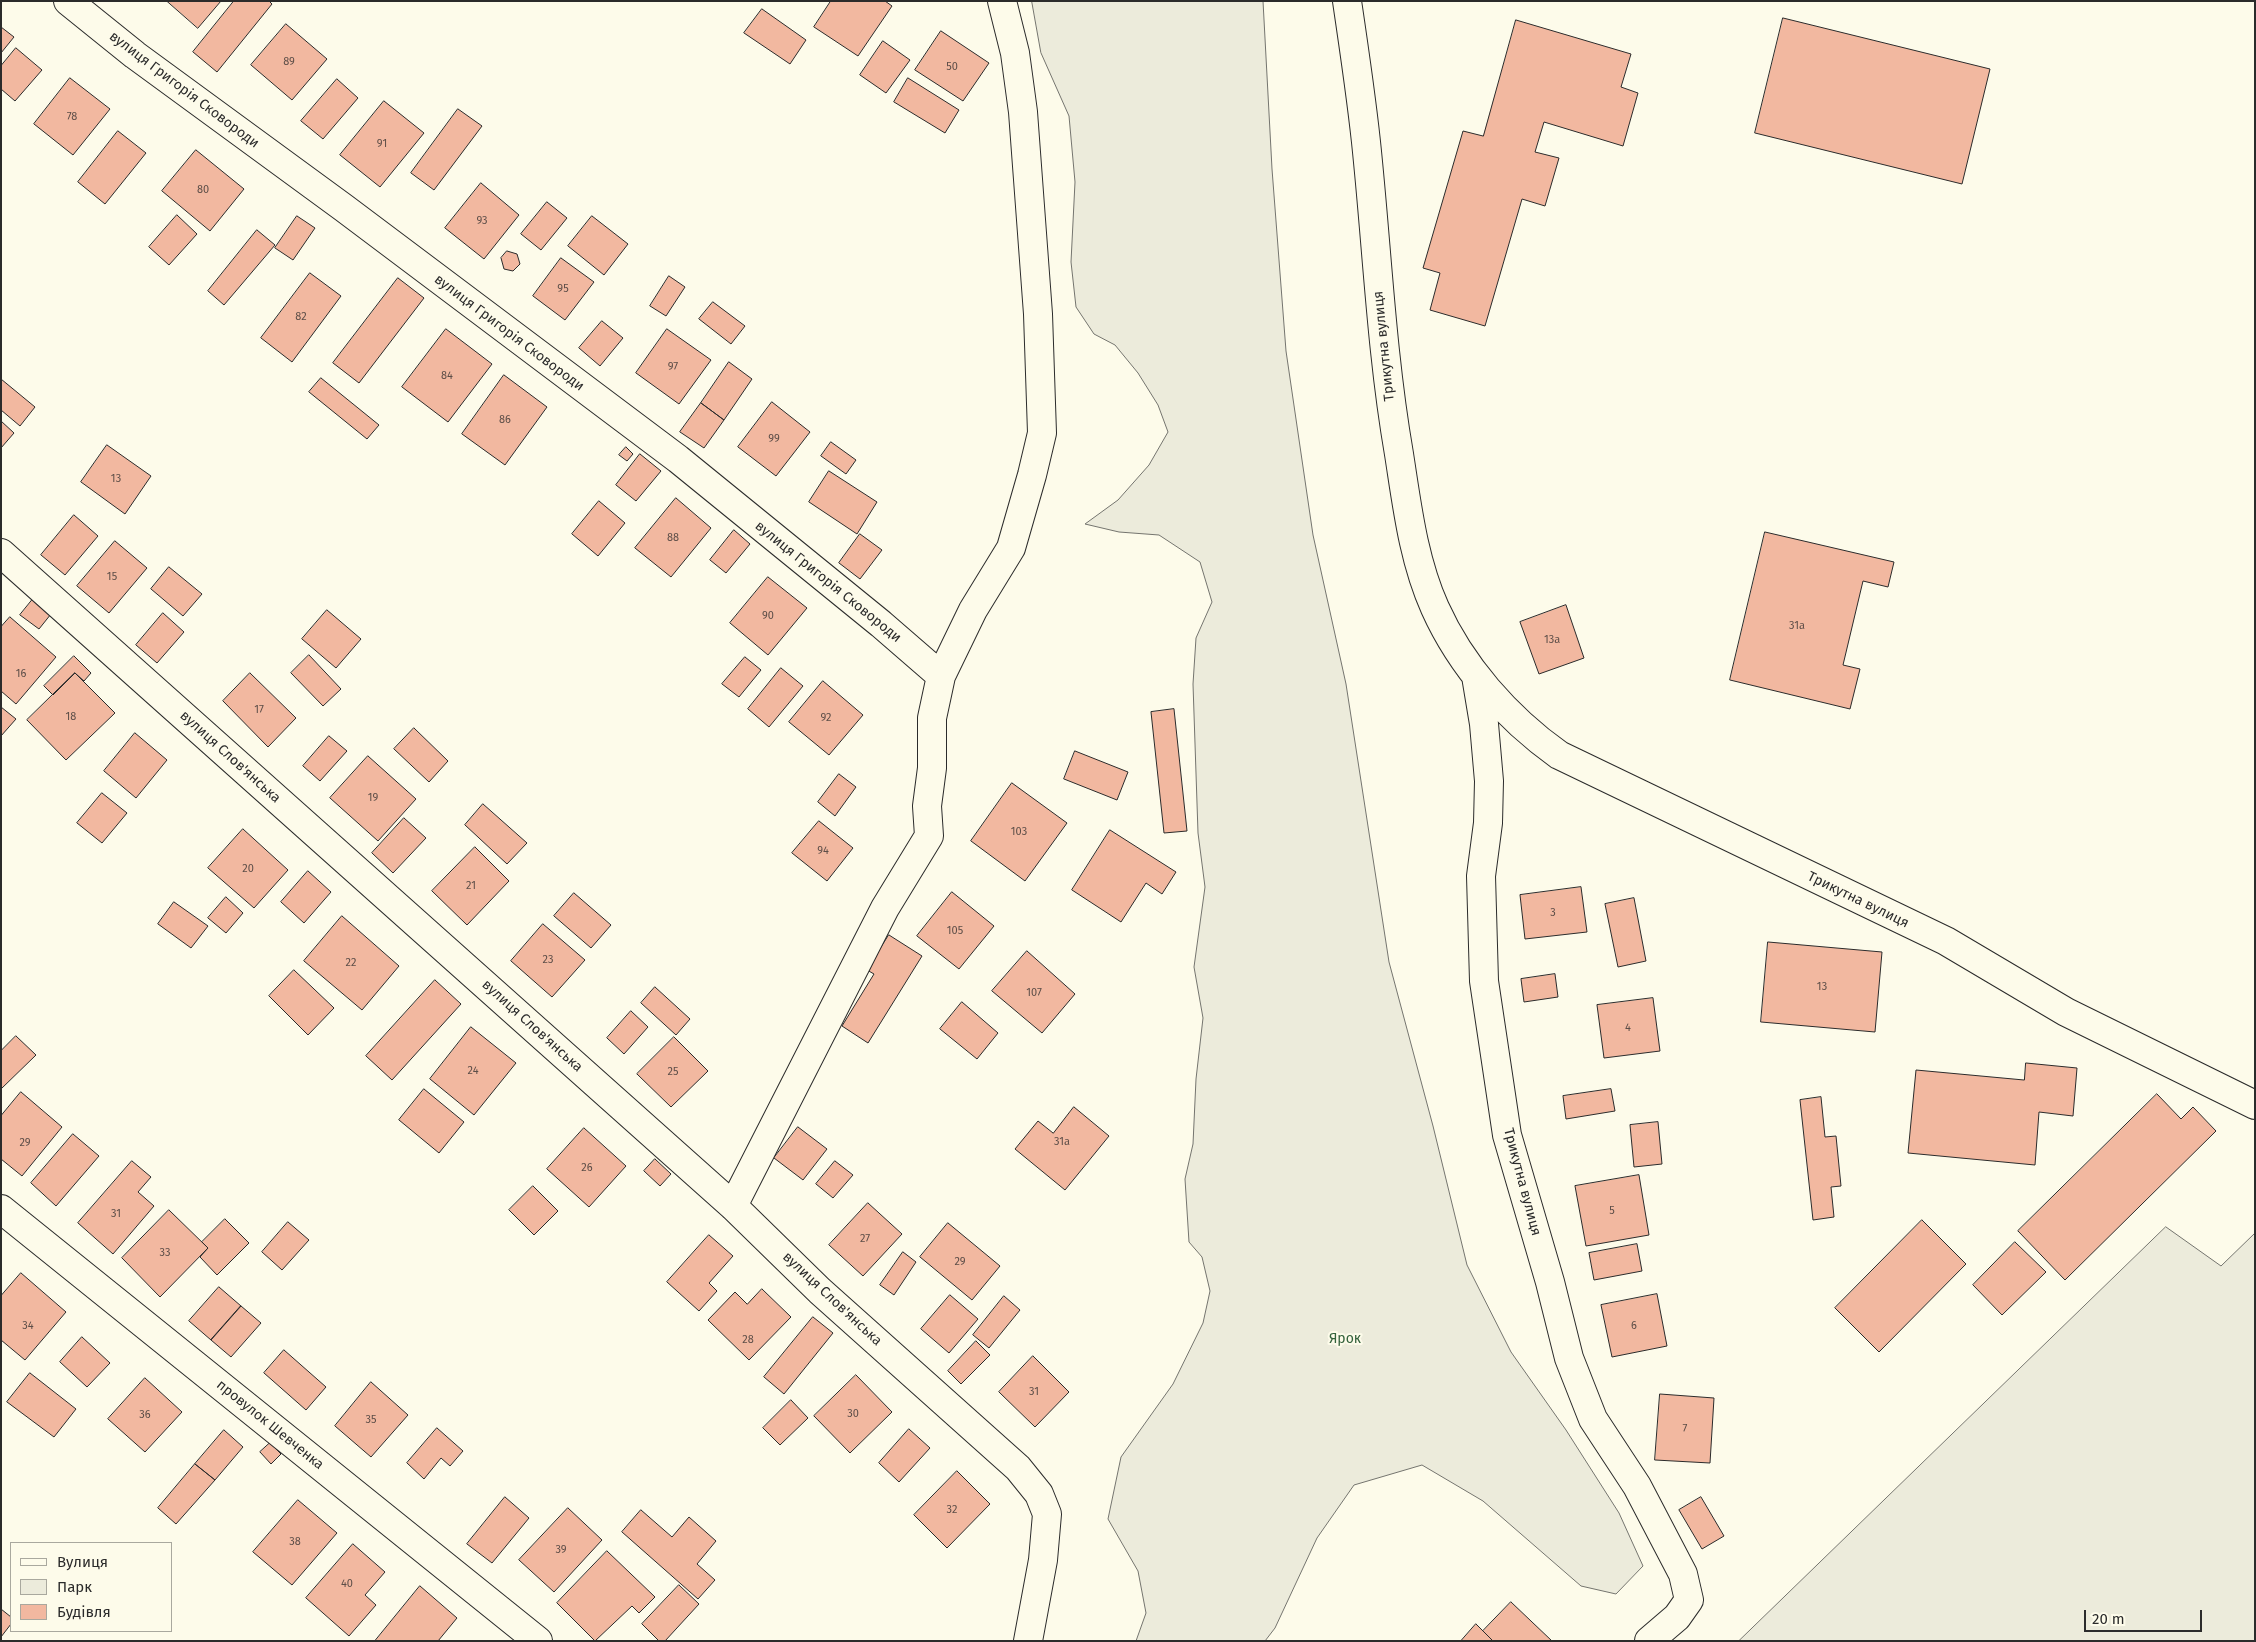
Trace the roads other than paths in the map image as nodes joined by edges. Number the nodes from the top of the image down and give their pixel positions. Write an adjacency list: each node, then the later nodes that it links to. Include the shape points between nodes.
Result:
1 (68, 1): 5 (street, вулиця Григорія Сковороди, via 135,55 678,459 882,624)
2 (1002, 1): 5 (street, via 1015,53 1023,112 1038,314 1042,433 1011,548 973,610)
3 (1348, 1): 6 (street, Трикутна вулиця, via 1366,142 1390,403 1418,564 1454,645)
4 (1, 552): 8 (street, вулиця Слов'янська)
5 (941, 676): 8 (street, via 932,718 932,768 927,806 929,836 885,908)
6 (1476, 676): 7 (street, Трикутна вулиця, via 1537,739 1559,755 1946,941 2066,1012); 12 (street, Трикутна вулиця, via 1489,781 1488,823 1481,876 1484,981 1508,1135 1569,1358 1594,1419 1636,1486 1683,1574 1689,1600 1677,1616)
7 (2255, 1105)
8 (734, 1206): 11 (street, вулиця Слов'янська, via 820,1291 1018,1468 1040,1494 1047,1514 1044,1560)
9 (1, 1209): 10 (street, провулок Шевченка)
10 (538, 1641)
11 (1028, 1641)
12 (1649, 1641)

